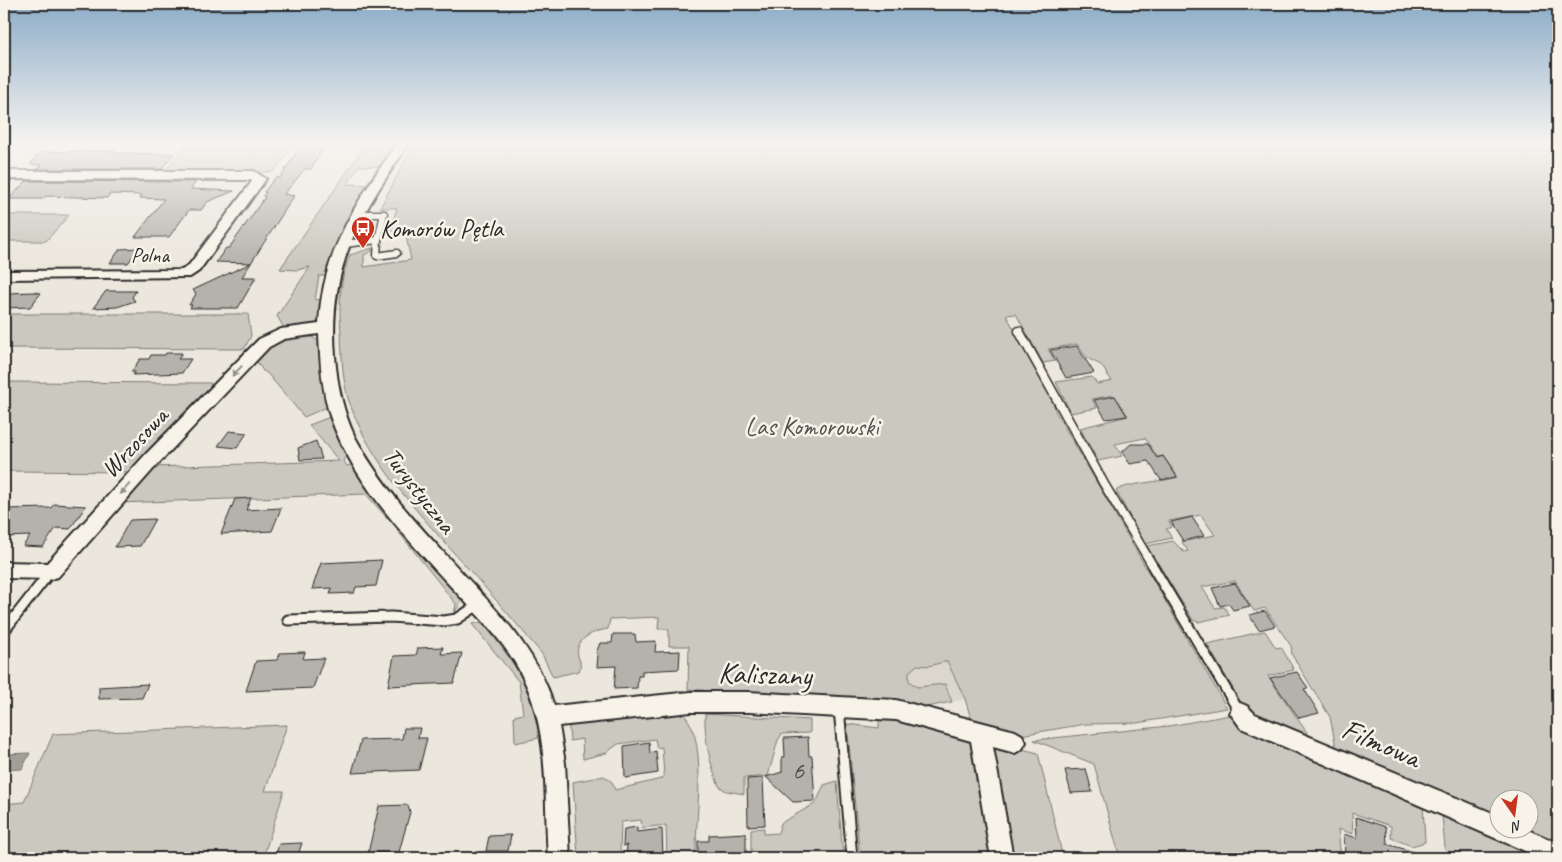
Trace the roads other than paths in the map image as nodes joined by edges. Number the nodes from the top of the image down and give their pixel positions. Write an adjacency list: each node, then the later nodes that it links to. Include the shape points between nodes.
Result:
1 (256, 184): 7 (street, Polna, via 194,268 185,274)
2 (375, 184): 3 (street, Turystyczna)
3 (358, 214): 4 (lane, via 384,214); 5 (street, Turystyczna)
4 (378, 240): 5 (lane); 6 (lane, via 377,256)
5 (344, 244): 8 (street, Turystyczna, via 331,279)
6 (397, 253)
7 (4, 275)
8 (328, 328): 11 (street, Wrzosowa, one-way to 11, via 272,337 259,347 150,460); 12 (street, Turystyczna, via 332,388 338,417 348,437 380,490)
9 (1019, 331): 16 (lane, via 1104,484)
10 (4, 570): 11 (street)
11 (51, 571): 14 (lane, Wrzosowa)
12 (478, 605): 13 (lane, via 457,619 444,621 399,617); 17 (street, Turystyczna, via 523,657)
13 (288, 620)
14 (4, 632)
15 (838, 707): 17 (street, Kaliszany, via 691,702); 18 (street, Kaliszany, via 896,710); 24 (lane)
16 (1240, 713): 20 (street, Filmowa, via 1248,721)
17 (546, 716): 23 (street, Turystyczna, via 554,772)
18 (980, 732): 19 (street, Kaliszany); 25 (street)
19 (1015, 742)
20 (1490, 824)
21 (1526, 840): 22 (street, Filmowa)
22 (1558, 854)
23 (559, 858)
24 (852, 858)
25 (1002, 858)

